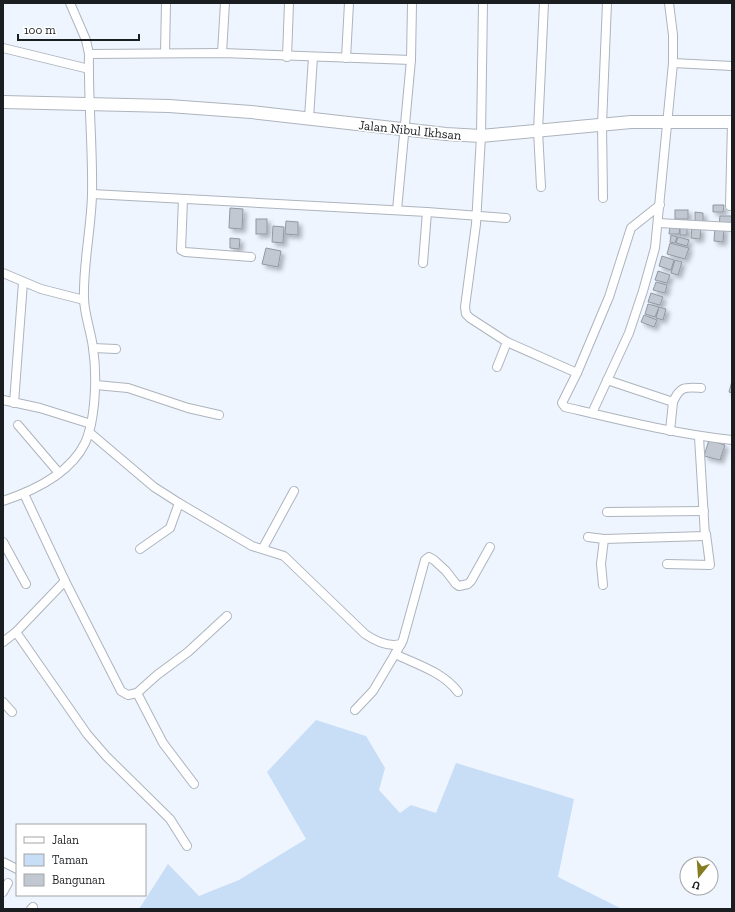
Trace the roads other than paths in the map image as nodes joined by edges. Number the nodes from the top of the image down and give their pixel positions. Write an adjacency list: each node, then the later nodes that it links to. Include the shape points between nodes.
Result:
1 (70, 3): 14 (street, via 86,40)
2 (166, 3): 12 (street)
3 (225, 3): 13 (street)
4 (290, 3): 15 (street)
5 (349, 3): 17 (street)
6 (412, 3): 18 (street)
7 (483, 3): 30 (street)
8 (544, 3): 29 (street)
9 (607, 3): 27 (street)
10 (669, 3): 19 (street)
11 (3, 48): 21 (street)
12 (165, 53): 13 (street); 14 (street)
13 (222, 53): 15 (street)
14 (89, 54): 21 (street)
15 (287, 57): 16 (street)
16 (313, 57): 17 (street); 24 (street)
17 (346, 58): 18 (street)
18 (411, 60): 28 (street)
19 (673, 64): 20 (street); 25 (street)
20 (732, 66)
21 (89, 69): 23 (street)
22 (3, 102): 23 (street, Jalan Nibul Ikhsan)
23 (89, 104): 24 (street, Jalan Nibul Ikhsan, via 169,106); 32 (street)
24 (309, 118): 28 (street, Jalan Nibul Ikhsan)
25 (666, 121): 26 (street, Jalan Nibul Ikhsan); 27 (street, Jalan Nibul Ikhsan); 35 (street)
26 (732, 122): 36 (street)
27 (602, 124): 29 (street, Jalan Nibul Ikhsan); 33 (street)
28 (406, 130): 30 (street, Jalan Nibul Ikhsan); 37 (street)
29 (538, 131): 30 (street, Jalan Nibul Ikhsan); 31 (street)
30 (482, 136): 39 (street)
31 (542, 187)
32 (92, 194): 34 (street); 47 (street)
33 (603, 198)
34 (183, 199): 37 (street); 43 (street, via 181,250)
35 (660, 205): 41 (street); 52 (street, via 631,228 609,297)
36 (730, 206)
37 (397, 210): 38 (street)
38 (427, 212): 39 (street); 44 (street)
39 (476, 216): 40 (street); 48 (street, via 466,314)
40 (506, 218)
41 (658, 223): 42 (street); 53 (street, via 655,248 643,292 629,333)
42 (732, 227)
43 (251, 257)
44 (423, 263)
45 (3, 273): 46 (street)
46 (23, 282): 47 (street, via 63,296); 58 (street)
47 (84, 300): 49 (street)
48 (507, 342): 51 (street); 52 (street)
49 (93, 348): 50 (street); 54 (street)
50 (116, 349)
51 (497, 367)
52 (577, 373): 59 (street, via 562,403 565,407)
53 (607, 380): 57 (street); 59 (street)
54 (96, 385): 60 (street, via 128,388); 61 (street)
55 (701, 388): 57 (street, via 682,389)
56 (3, 400): 58 (street)
57 (673, 402): 63 (street)
58 (14, 403): 61 (street, via 40,408)
59 (592, 413): 63 (street)
60 (218, 416)
61 (91, 424): 64 (street)
62 (18, 425): 67 (street)
63 (670, 430): 65 (street)
64 (89, 432): 67 (street, via 81,450); 71 (street, via 154,487)
65 (699, 437): 66 (street); 72 (street)
66 (732, 440)
67 (59, 473): 69 (street)
68 (294, 491): 79 (street)
69 (24, 494): 70 (street); 82 (street)
70 (3, 501)
71 (178, 503): 79 (street, via 252,546); 80 (street, via 170,528)
72 (704, 511): 73 (street); 74 (street)
73 (607, 512)
74 (706, 534): 76 (street, via 704,537); 81 (street, via 710,566)
75 (588, 537): 76 (street)
76 (604, 539): 84 (street, via 601,564)
77 (3, 542): 83 (street)
78 (490, 547): 88 (street, via 471,581 459,586 434,560 429,557 425,560)
79 (263, 548): 88 (street, via 284,556 371,638 391,645)
80 (140, 549)
81 (667, 564)
82 (65, 581): 86 (street); 91 (street, via 121,691 128,695)
83 (26, 584)
84 (603, 585)
85 (227, 616): 91 (street, via 188,652)
86 (16, 632): 87 (street); 96 (street, via 87,734 170,819)
87 (3, 642)
88 (401, 644): 89 (street)
89 (395, 654): 90 (street, via 442,676 452,683); 93 (street, via 373,691)
90 (458, 692)
91 (137, 693): 95 (street, via 163,743)
92 (3, 702): 94 (street)
93 (355, 710)
94 (12, 712)
95 (194, 784)
96 (187, 846)
97 (3, 862): 98 (street)
98 (16, 868)
99 (8, 883): 100 (street)
100 (3, 892)

